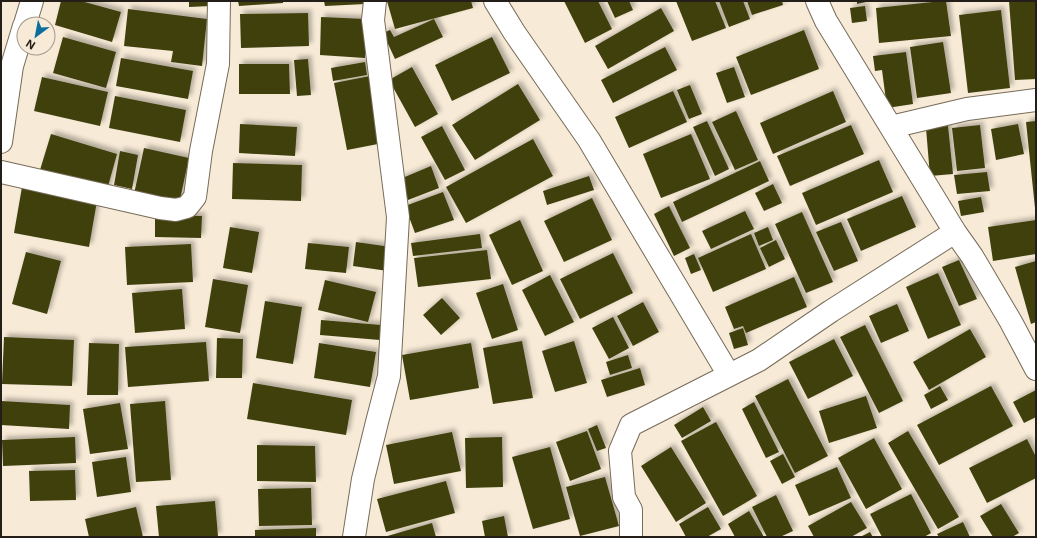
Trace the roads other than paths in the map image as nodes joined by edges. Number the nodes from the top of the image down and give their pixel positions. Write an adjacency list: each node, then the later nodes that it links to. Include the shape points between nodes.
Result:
1 (32, 1): 6 (street)
2 (219, 1): 11 (street, via 218,64 195,197 187,207 176,210 160,208)
3 (375, 1): 15 (street, via 373,20 398,217 389,376 364,479)
4 (495, 1): 14 (street, via 589,140)
5 (817, 1): 9 (street, via 826,21)
6 (27, 16)
7 (16, 52): 10 (street)
8 (1036, 100): 9 (street, via 967,109)
9 (891, 127): 12 (street)
10 (1, 142)
11 (1, 172)
12 (955, 232): 13 (street, via 972,256); 14 (street, via 759,360)
13 (1036, 369)
14 (729, 376): 16 (street, via 631,425 620,451 624,497 631,510)
15 (354, 537)
16 (631, 537)

